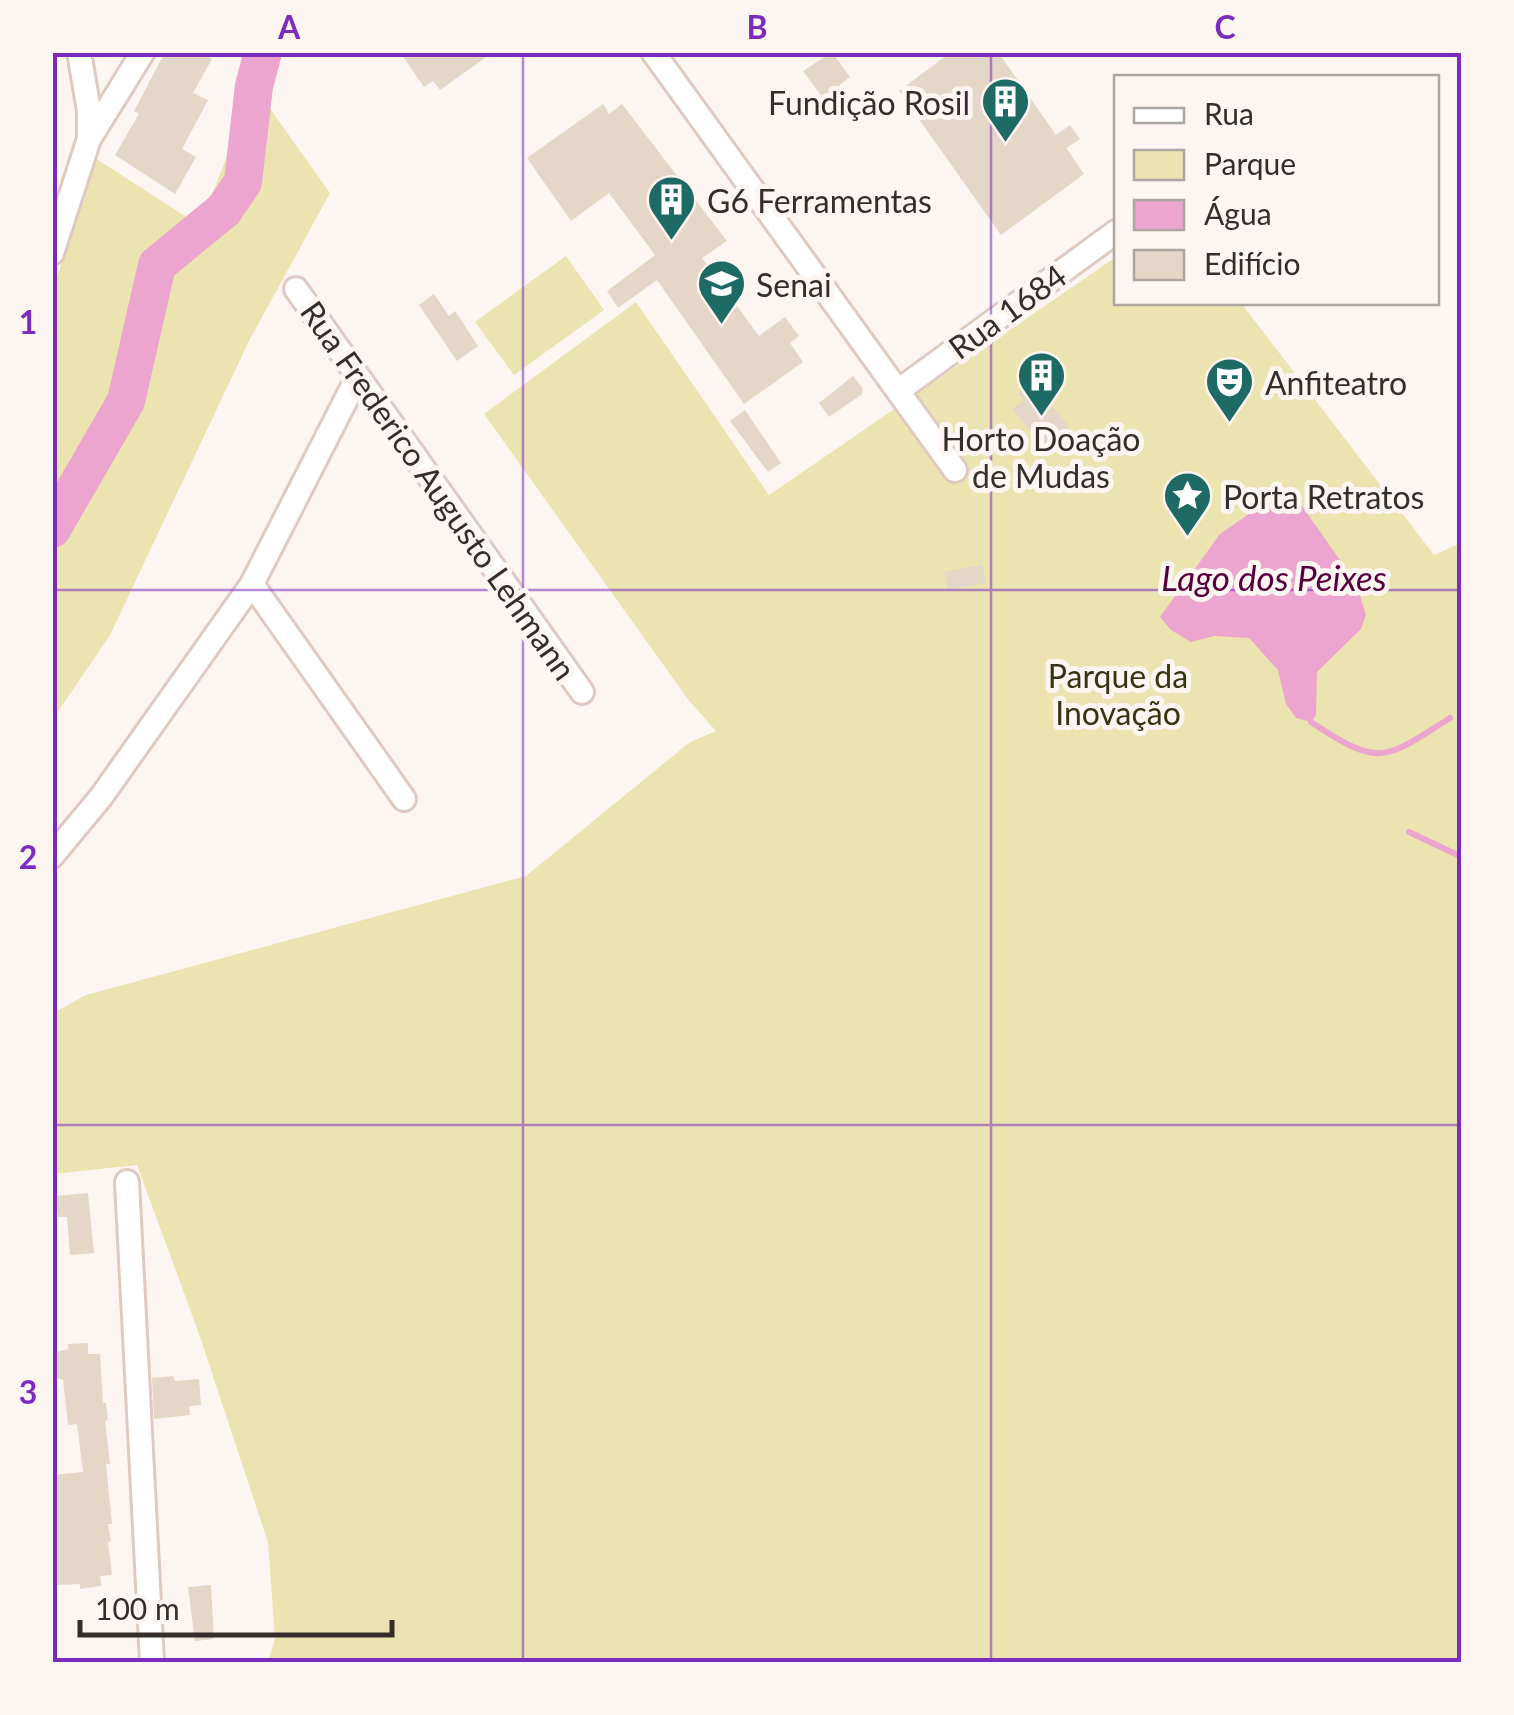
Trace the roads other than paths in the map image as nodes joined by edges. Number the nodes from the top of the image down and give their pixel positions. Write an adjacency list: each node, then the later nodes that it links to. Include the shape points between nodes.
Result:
1 (79, 52): 4 (street)
2 (143, 52): 4 (street)
3 (653, 52): 9 (street)
4 (89, 139): 6 (street)
5 (1114, 233): 9 (street, Rua 1684)
6 (52, 252)
7 (296, 288): 8 (street, Rua Frederico Augusto Lehmann)
8 (357, 378): 11 (street); 12 (street, Rua Frederico Augusto Lehmann)
9 (898, 391): 10 (street)
10 (955, 470)
11 (252, 584): 13 (street); 14 (street, via 102,797)
12 (582, 692)
13 (404, 799)
14 (52, 856)
15 (127, 1182): 16 (street)
16 (152, 1662)

